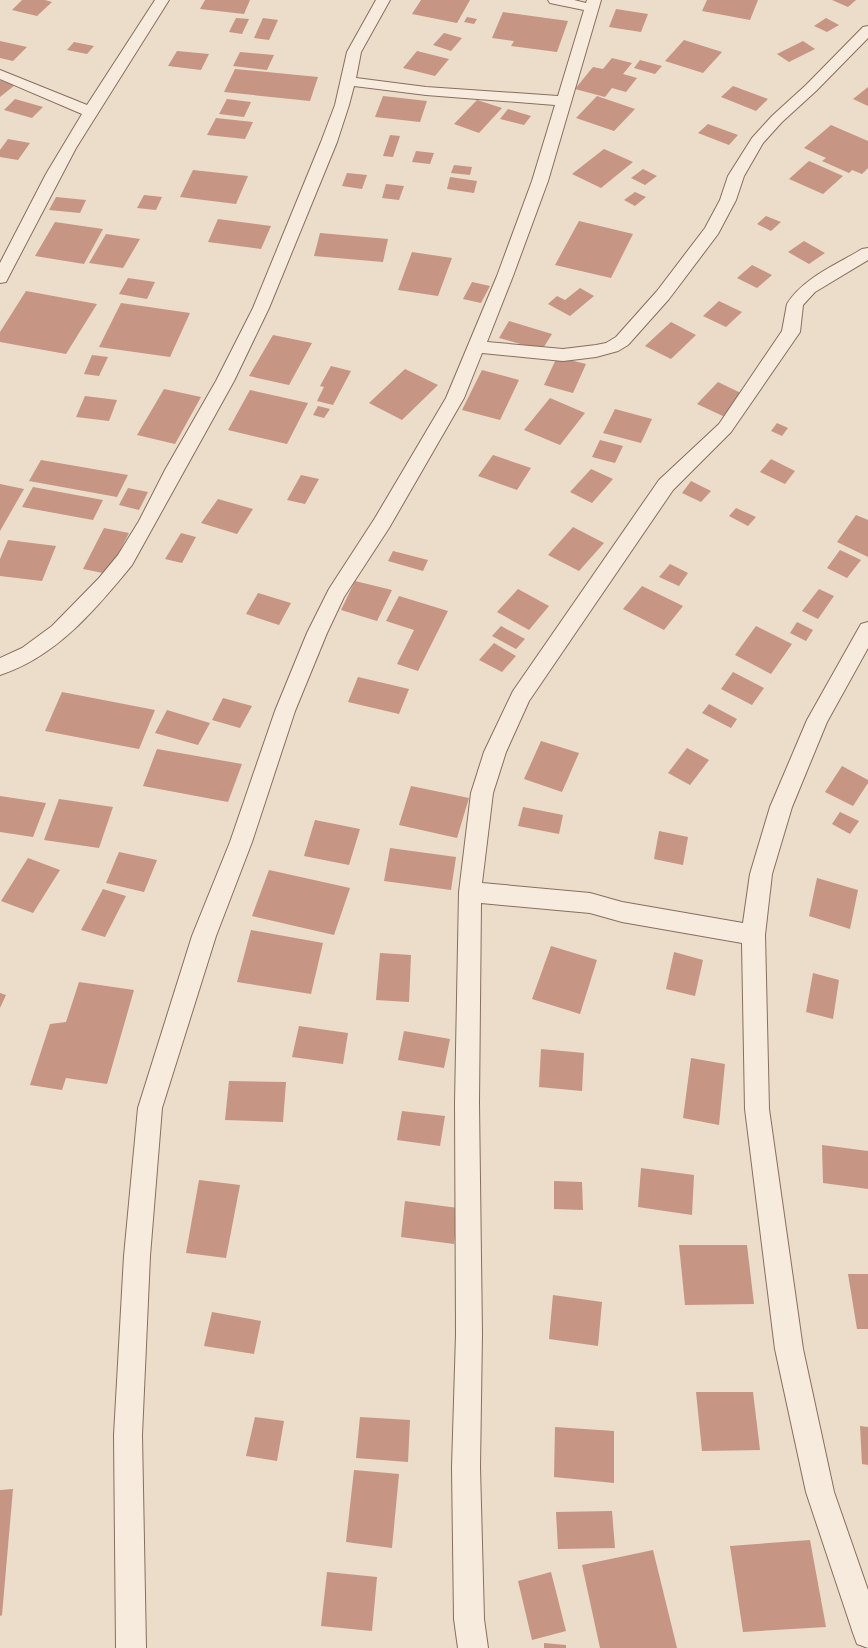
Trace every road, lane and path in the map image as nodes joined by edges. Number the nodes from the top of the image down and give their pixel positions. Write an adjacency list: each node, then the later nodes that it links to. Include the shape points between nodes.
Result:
1 (162, 0): 9 (street)
2 (383, 0): 7 (street, via 354,52)
3 (555, 0): 4 (street)
4 (593, 4): 8 (street)
5 (868, 30): 12 (street, via 757,141 736,176 728,200 712,230 663,295 622,341 612,347 596,351 563,355)
6 (0, 74): 9 (street)
7 (347, 81): 8 (street, via 426,91); 14 (street, via 329,142 261,308 225,381 125,560 59,632 29,654)
8 (564, 101): 12 (street, via 540,181)
9 (90, 112): 11 (street, via 40,200)
10 (868, 253): 15 (street, via 809,288 795,304 791,332 756,385 725,428 666,484 520,697 495,752 482,794)
11 (0, 278)
12 (477, 347): 18 (street, via 455,398 382,523 336,594 317,633 285,711 241,842 204,936 150,1108 137,1256 128,1435)
13 (868, 630): 16 (street, via 817,720 782,807 761,874)
14 (0, 667)
15 (470, 892): 16 (street, via 590,904); 19 (street, via 467,1104 469,1334 466,1468 469,1619)
16 (753, 935): 17 (street, via 757,1109 789,1349 820,1492)
17 (868, 1633)
18 (131, 1648)
19 (473, 1648)

